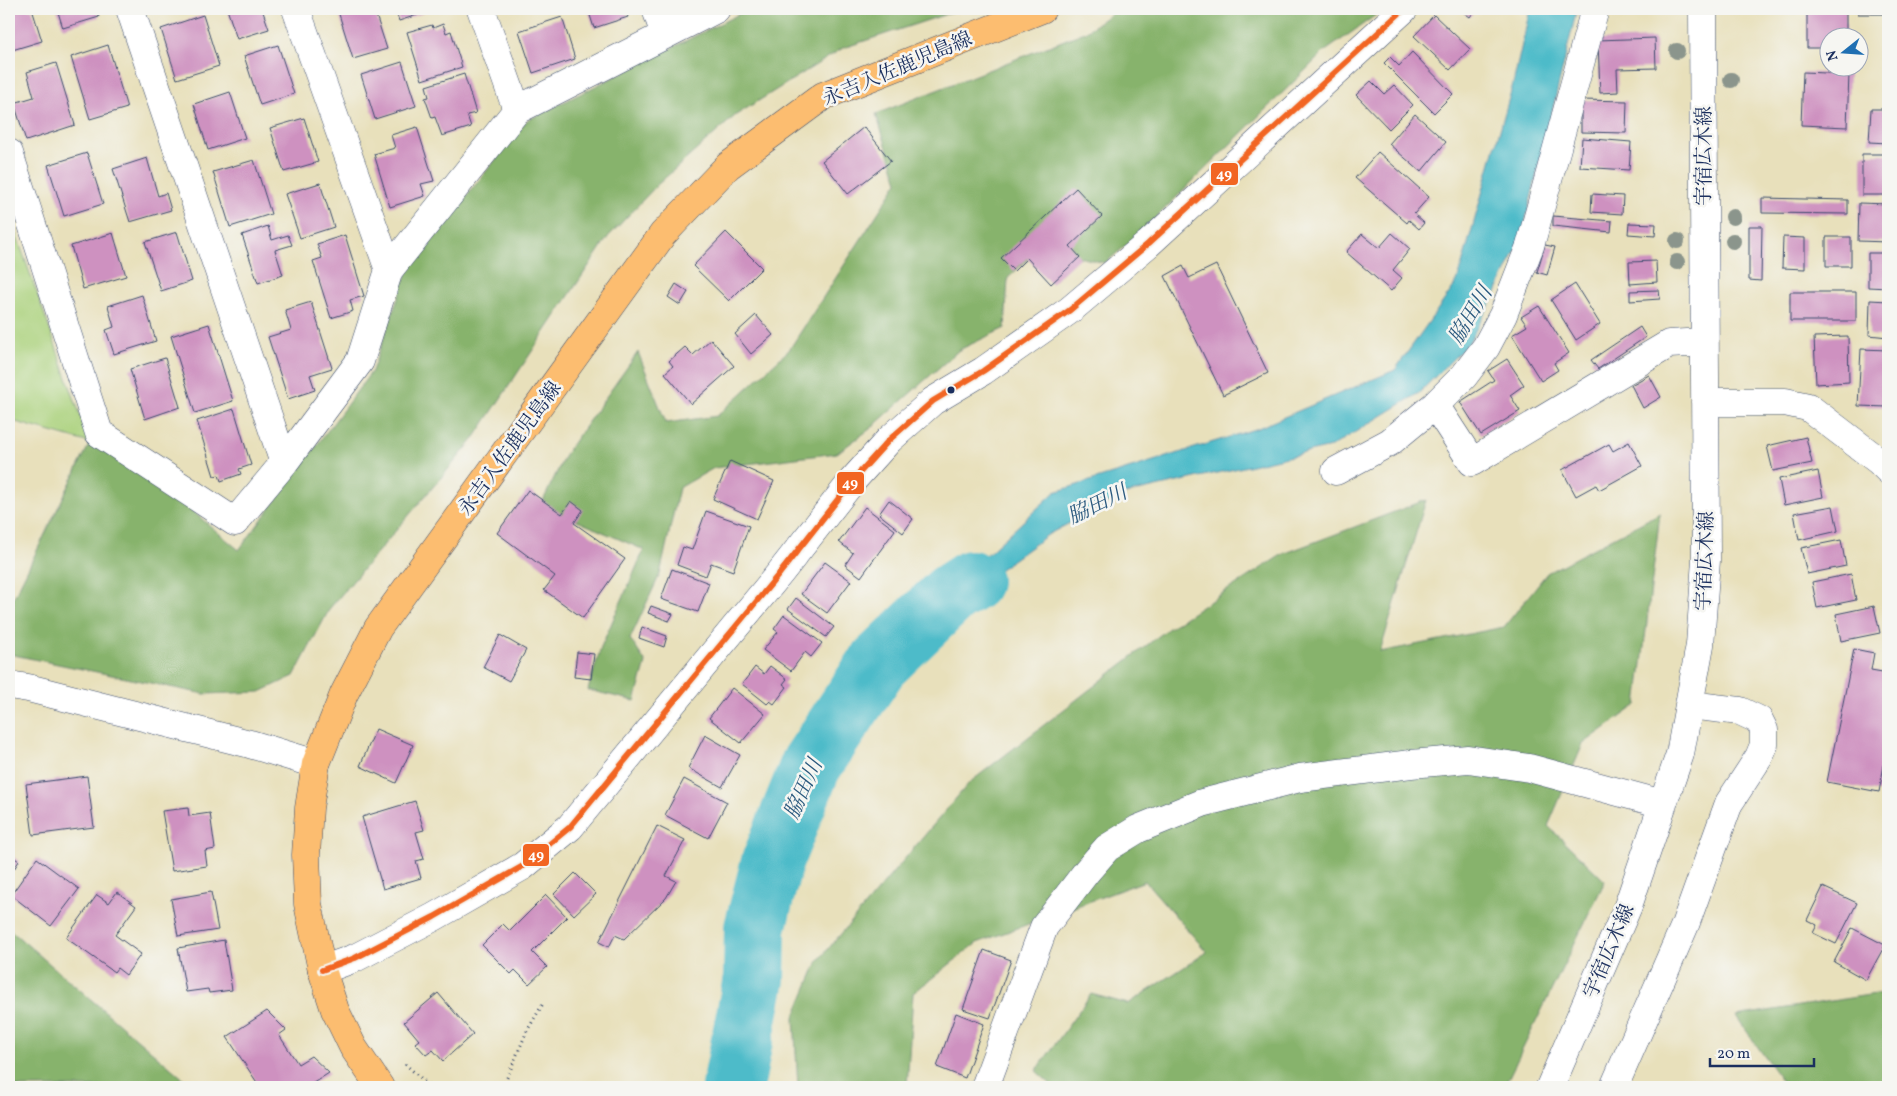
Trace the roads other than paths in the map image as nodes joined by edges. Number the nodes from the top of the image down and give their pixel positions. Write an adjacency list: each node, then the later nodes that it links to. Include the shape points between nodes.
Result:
1 (130, 9): 17 (street)
2 (296, 9): 13 (street)
3 (481, 9): 11 (street)
4 (656, 9): 10 (street)
5 (716, 9): 10 (street)
6 (1042, 9): 22 (main road, 永吉入佐鹿児島線, via 823,96 728,166 662,234 378,628 344,694)
7 (1404, 9): 24 (street, via 1148,244 1070,310 983,371 933,400 889,440 570,826 523,866 355,958)
8 (1595, 9): 16 (street, via 1530,246 1503,315 1470,369)
9 (1703, 9): 14 (street, 宇宿広木線)
10 (665, 35): 11 (street)
11 (517, 110): 13 (street)
12 (9, 153): 17 (street, via 99,433 235,522)
13 (389, 270): 17 (street, via 360,361)
14 (1704, 342): 15 (street, 宇宿広木線); 16 (street, via 1669,344 1472,462)
15 (1705, 402): 18 (street, via 1785,402 1808,407); 21 (street, 宇宿広木線, via 1706,560 1700,645)
16 (1435, 406): 19 (street, via 1390,442)
17 (284, 463)
18 (1888, 470)
19 (1336, 471)
20 (9, 685): 22 (street, via 250,744)
21 (1689, 705): 23 (street, 宇宿広木線, via 1680,754); 28 (street, via 1740,711 1759,720 1764,730 1764,745 1760,757 1729,803 1685,925)
22 (316, 764): 24 (main road, 永吉入佐鹿児島線, via 306,855 308,904)
23 (1663, 804): 26 (street, via 1529,768 1468,759 1300,778 1202,803 1138,829 1107,848 1044,927); 27 (street, 宇宿広木線, via 1628,906)
24 (322, 970): 25 (main road, 永吉入佐鹿児島線, via 335,1010 353,1047)
25 (380, 1087)
26 (985, 1087)
27 (1550, 1087)
28 (1614, 1087)

